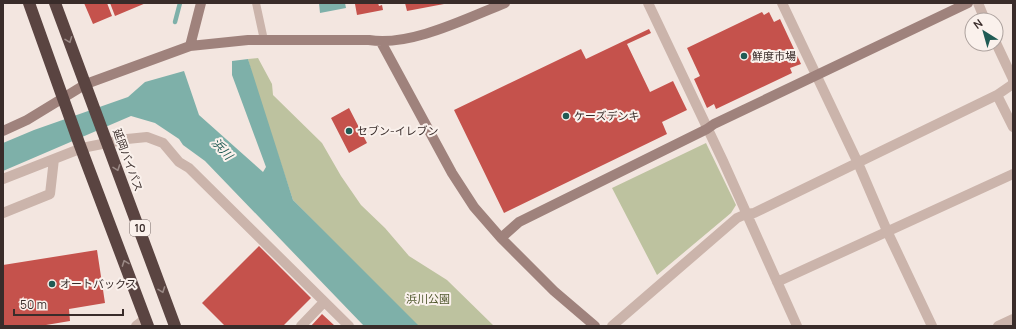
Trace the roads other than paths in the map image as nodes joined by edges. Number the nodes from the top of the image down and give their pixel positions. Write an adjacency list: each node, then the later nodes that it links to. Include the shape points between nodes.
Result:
1 (28, 3): 17 (highway, 10)
2 (56, 3): 14 (highway, 延岡バイパス / 10, one-way to 14)
3 (201, 3): 11 (street)
4 (256, 3): 9 (lane)
5 (505, 3): 10 (street, via 411,38)
6 (648, 3): 19 (street)
7 (782, 3): 13 (street)
8 (968, 3): 13 (street)
9 (264, 40): 10 (street); 11 (street)
10 (381, 42): 30 (street, via 452,173 474,207)
11 (190, 46): 14 (street)
12 (1000, 52): 15 (street)
13 (816, 75): 19 (street); 24 (street)
14 (86, 84): 17 (street); 21 (highway, 延岡バイパス / 10)
15 (1013, 84): 16 (street)
16 (997, 95): 18 (street); 24 (street)
17 (63, 99): 20 (street); 22 (highway, 10)
18 (1013, 127)
19 (707, 129): 28 (street); 30 (street, via 519,222)
20 (3, 131)
21 (108, 142): 22 (street); 32 (street, via 147,137 163,143 179,162 189,168); 35 (highway, 延岡バイパス / 10, one-way to 35)
22 (80, 145): 23 (street); 34 (highway, 10, one-way to 22)
23 (54, 159): 26 (street); 27 (street, via 50,194)
24 (858, 163): 28 (street, via 754,213); 29 (street)
25 (1013, 174): 29 (street)
26 (3, 179)
27 (3, 213)
28 (746, 214): 31 (street); 39 (street, via 737,218)
29 (888, 232): 31 (street); 41 (street)
30 (502, 238): 38 (street, via 554,291)
31 (777, 282): 40 (street)
32 (324, 302): 36 (street); 37 (street)
33 (1013, 319): 42 (street)
34 (143, 324)
35 (175, 326)
36 (301, 326)
37 (349, 326)
38 (595, 326)
39 (612, 326)
40 (797, 326)
41 (932, 326)
42 (998, 326)

